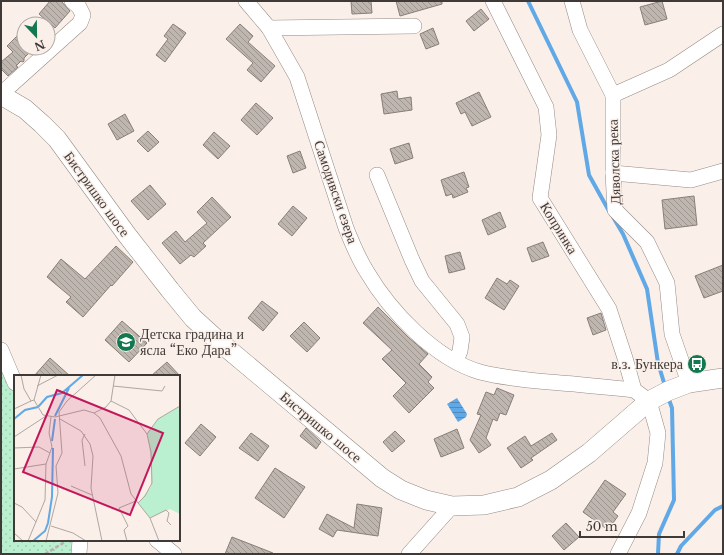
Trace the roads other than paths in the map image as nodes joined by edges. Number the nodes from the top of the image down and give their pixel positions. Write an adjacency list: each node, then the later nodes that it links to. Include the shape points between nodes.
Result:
1 (72, 1): 8 (street, via 83,15 80,23)
2 (246, 1): 6 (street, Самодивски езера)
3 (493, 1): 18 (street, Копринка, via 546,107 549,136 540,198 609,309)
4 (572, 1): 9 (street, Дяволска река, via 580,30)
5 (414, 26): 6 (street)
6 (269, 28): 14 (street, Самодивски езера, via 297,77 346,228 366,272 382,295 418,334)
7 (723, 34): 9 (street, via 669,70)
8 (1, 94): 20 (street, Бистришко шосе, via 25,109 57,139 127,235 193,318 382,478 401,490 426,500)
9 (613, 95): 11 (street, Дяволска река)
10 (723, 171): 11 (street, via 691,180)
11 (613, 173): 17 (street, Дяволска река, via 615,210 647,242 667,283 672,334)
12 (377, 175): 14 (street, via 422,281 457,324 462,337)
13 (1, 350): 16 (street)
14 (456, 361): 18 (street, Самодивски езера, via 481,372 512,378)
15 (723, 378): 17 (street, Бистришко шосе)
16 (14, 381)
17 (689, 383): 19 (street, Бистришко шосе)
18 (634, 390): 19 (street)
19 (649, 401): 20 (street, Бистришко шосе, via 589,453 551,480 518,497 484,505); 26 (street, via 658,433 655,462 639,513)
20 (452, 506): 25 (street)
21 (80, 541): 23 (street)
22 (158, 541): 24 (street)
23 (79, 554)
24 (174, 554)
25 (409, 554)
26 (618, 554)

